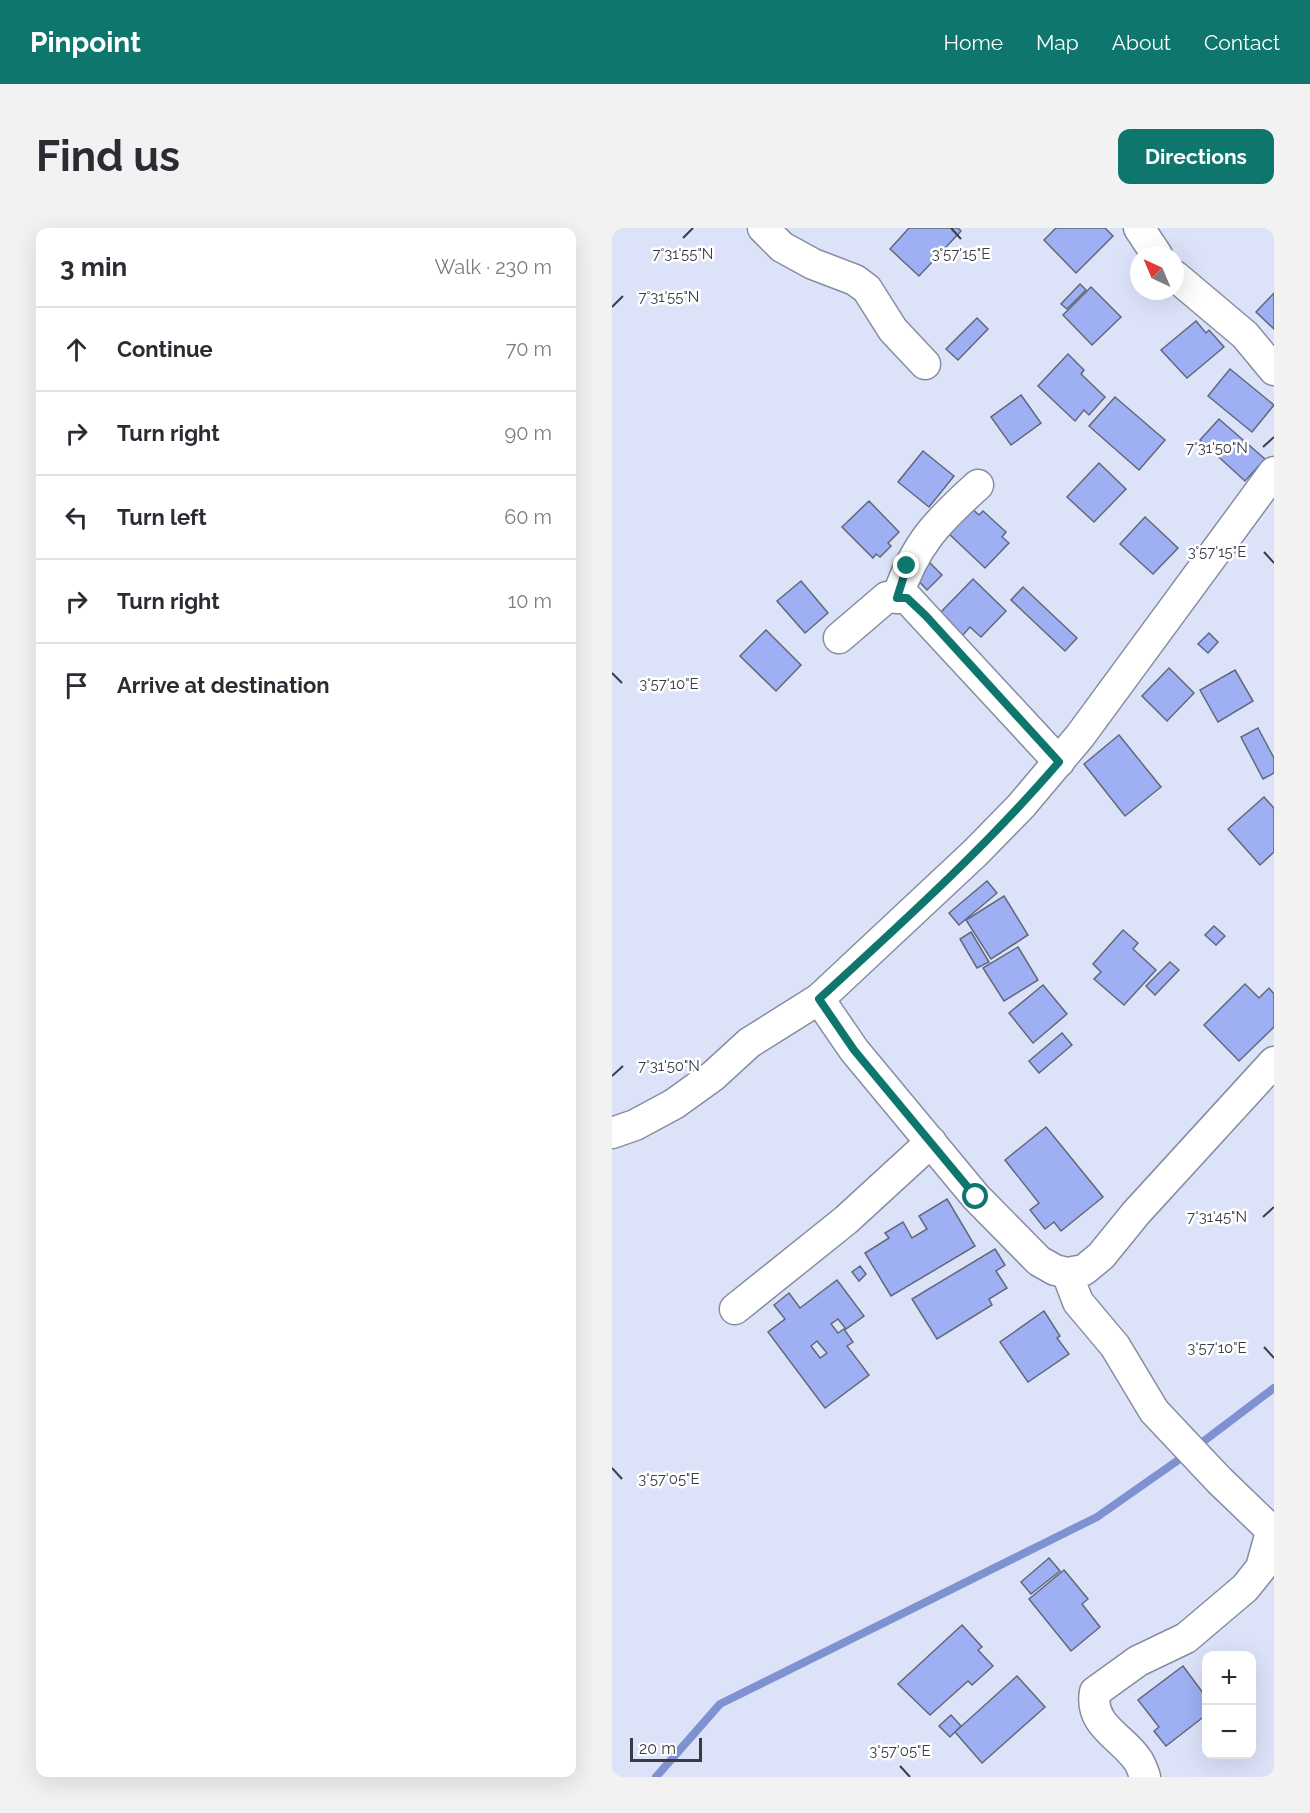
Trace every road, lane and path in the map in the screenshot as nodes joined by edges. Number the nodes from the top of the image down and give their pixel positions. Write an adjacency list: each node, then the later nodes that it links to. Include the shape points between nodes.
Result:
1 (763, 228): 5 (street, via 782,247 867,289 893,330)
2 (1139, 228): 3 (street)
3 (1151, 246)
4 (1184, 284): 6 (street, via 1245,335)
5 (925, 364)
6 (1274, 370)
7 (1274, 472): 11 (street)
8 (978, 485): 9 (street, via 937,522 907,566)
9 (897, 598): 10 (street, via 887,597); 11 (street, via 907,598 926,616)
10 (839, 638)
11 (1059, 762): 12 (street, via 975,852)
12 (819, 999): 14 (street, via 749,1043 674,1104); 15 (street, via 854,1050)
13 (1274, 1062): 16 (street, via 1101,1256 1084,1270)
14 (612, 1133)
15 (931, 1142): 16 (street, via 976,1197 1039,1262); 17 (street, via 846,1220)
16 (1067, 1273): 18 (street, via 1078,1302 1116,1346 1154,1411)
17 (735, 1309)
18 (1272, 1533): 19 (street, via 1261,1568 1245,1588 1186,1638 1138,1661 1095,1692 1096,1714 1138,1760)
19 (1145, 1777)

